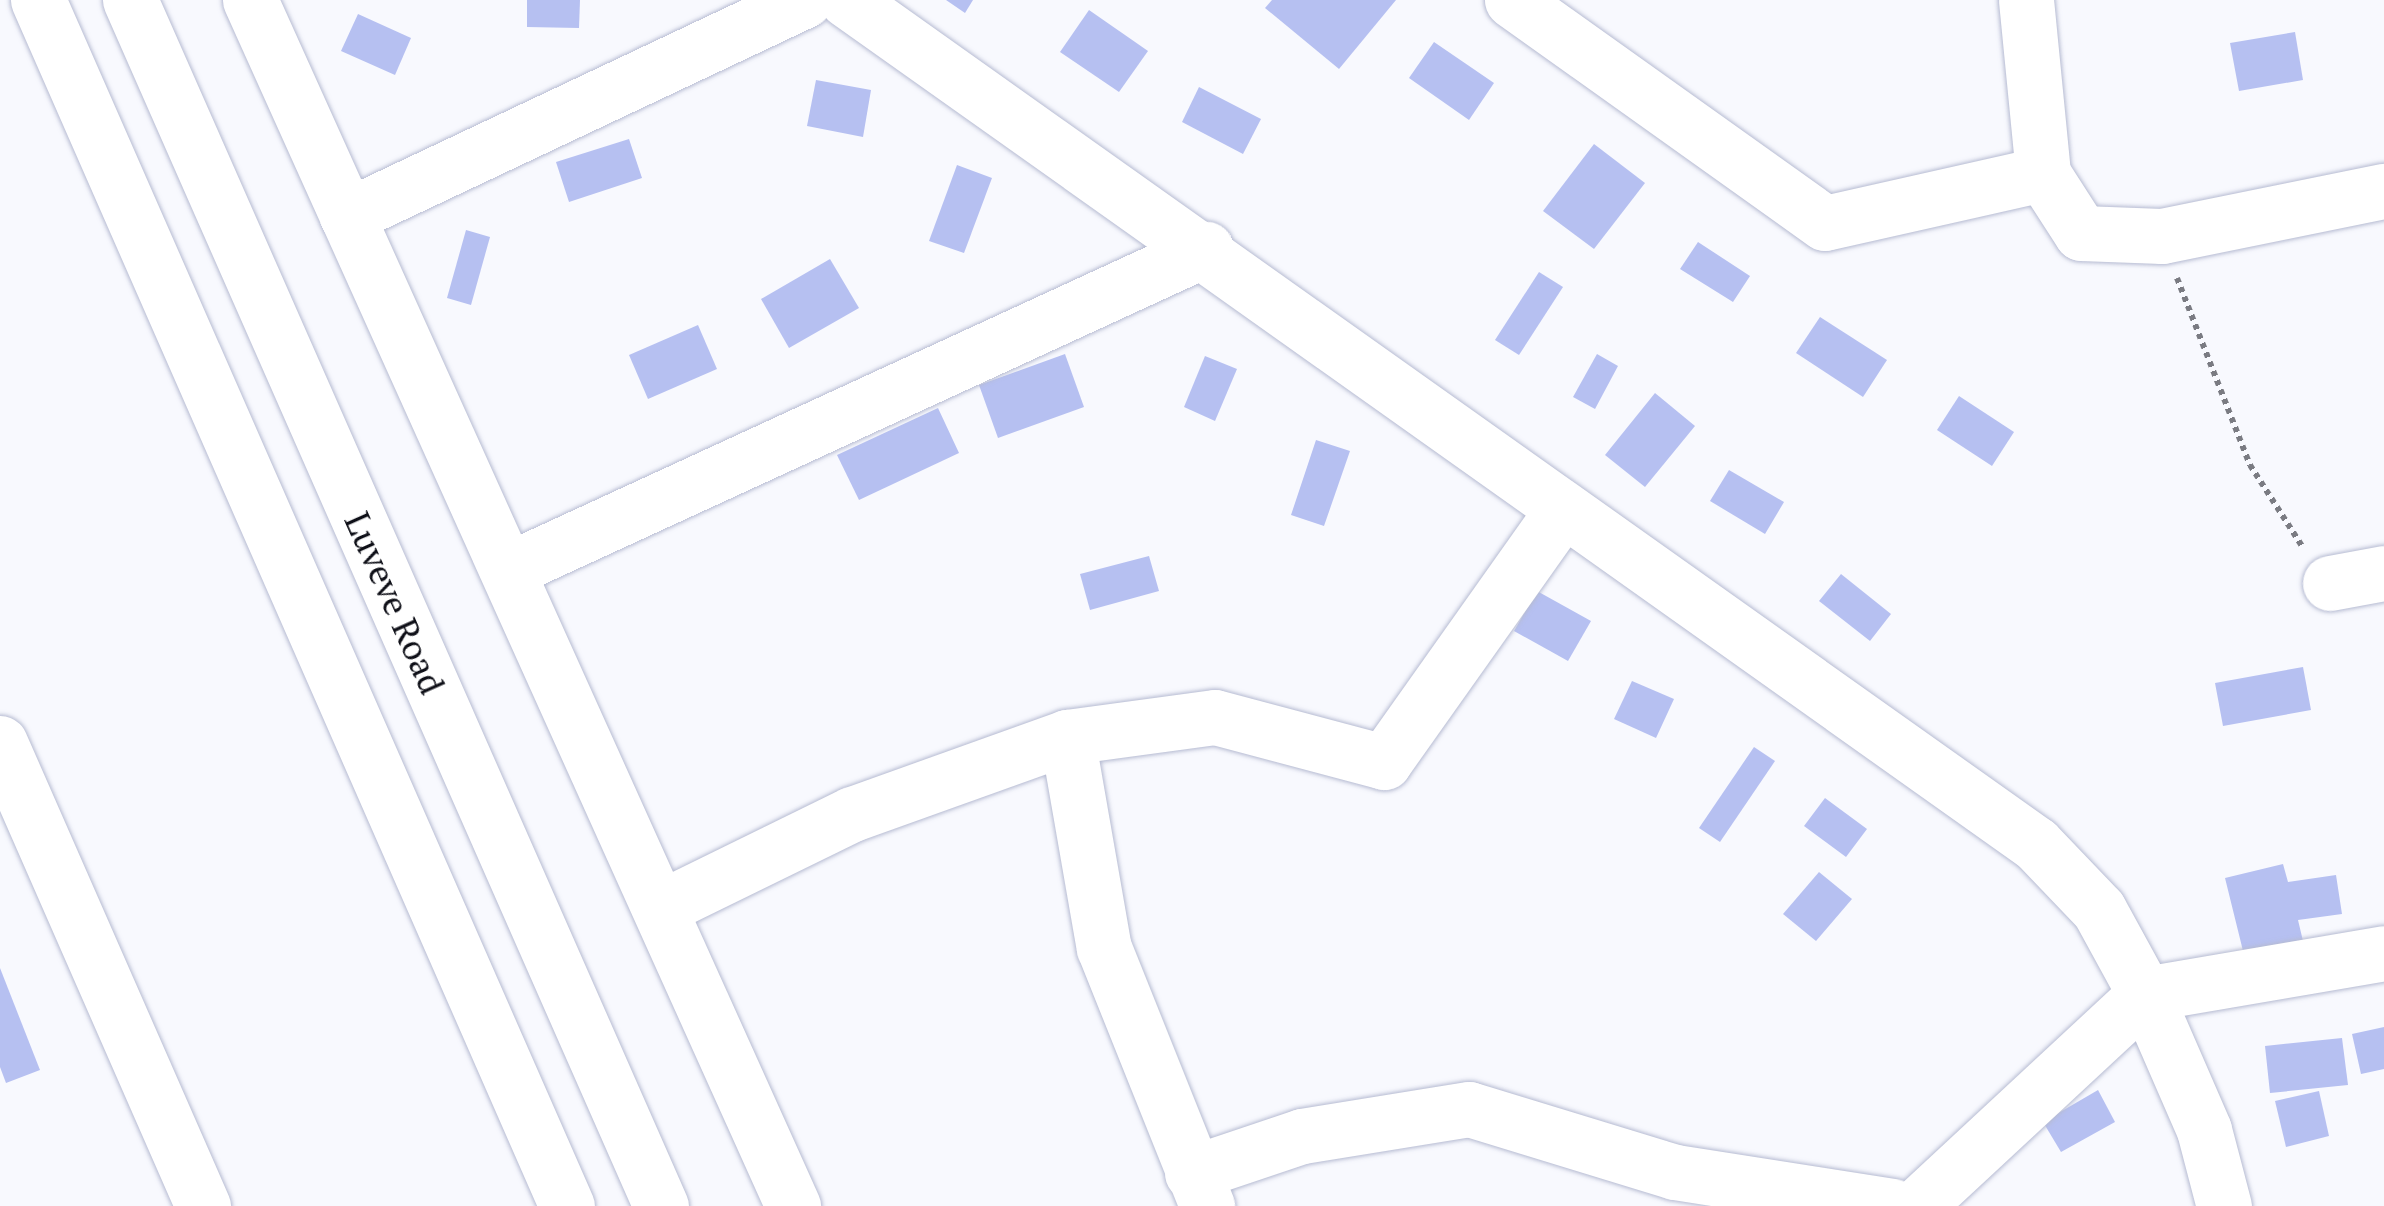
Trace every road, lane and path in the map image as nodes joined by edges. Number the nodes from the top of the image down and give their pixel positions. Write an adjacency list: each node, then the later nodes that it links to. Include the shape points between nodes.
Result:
1 (38, 0): 24 (street)
2 (130, 0): 25 (street, Luveve Road)
3 (250, 0): 10 (street)
4 (805, 0): 10 (street)
5 (847, 0): 12 (street)
6 (1512, 0): 8 (street, via 1825,223)
7 (2026, 0): 8 (street)
8 (2043, 174): 11 (street, via 2081,233)
9 (2384, 191): 11 (street)
10 (346, 216): 14 (street)
11 (2162, 236): 16 (path, via 2250,465)
12 (1206, 249): 13 (street); 14 (street)
13 (1563, 510): 17 (street, via 1384,762 1216,718); 21 (street, via 2036,844 2099,910)
14 (512, 568): 19 (street)
15 (2384, 573): 16 (street)
16 (2330, 583)
17 (1066, 738): 19 (street, via 852,814); 22 (street, via 1104,948)
18 (0, 743): 23 (street)
19 (664, 906): 26 (street)
20 (2384, 953): 21 (street)
21 (2145, 994): 28 (street); 29 (street, via 2204,1130)
22 (1200, 1189): 27 (street, via 1302,1136 1469,1109 1675,1172)
23 (203, 1206)
24 (567, 1206)
25 (661, 1206)
26 (793, 1206)
27 (1892, 1206)
28 (1917, 1206)
29 (2224, 1206)

